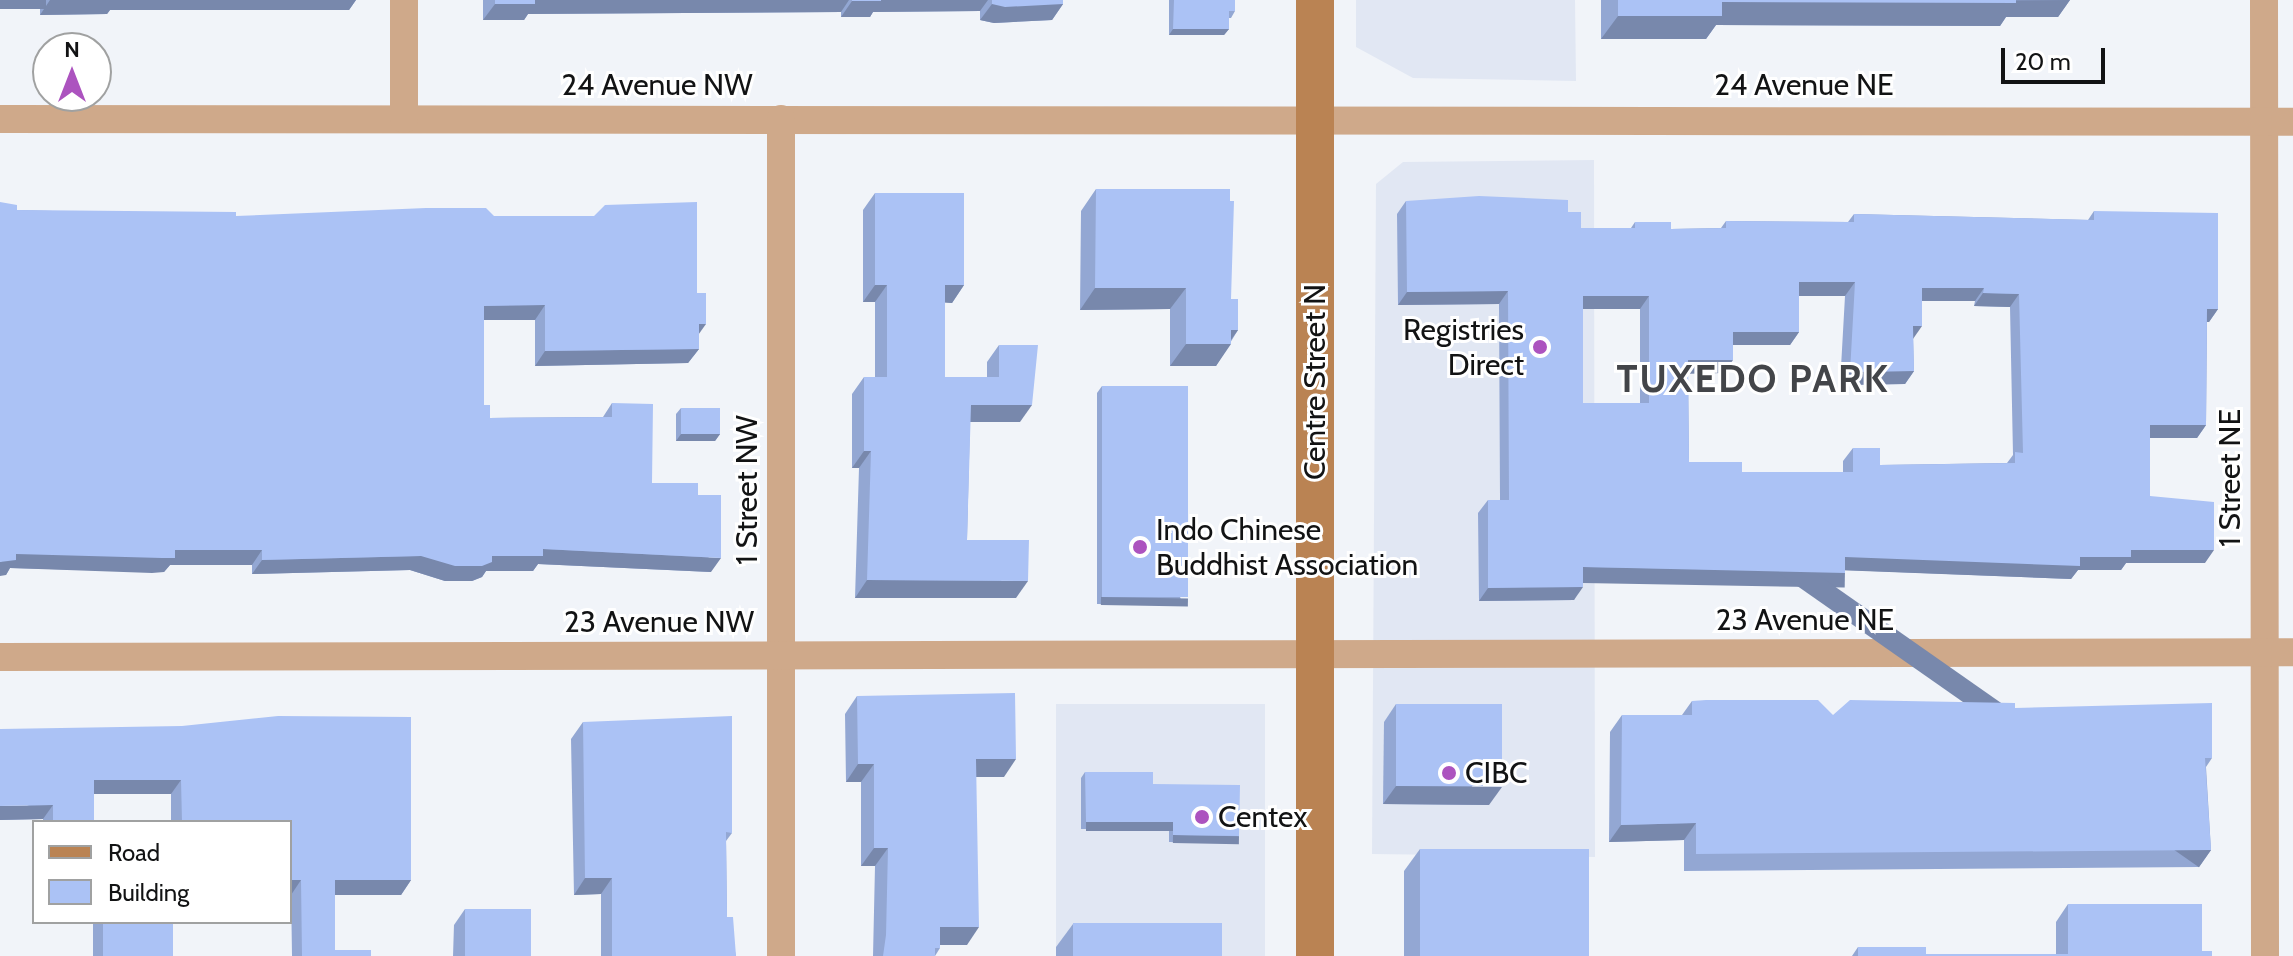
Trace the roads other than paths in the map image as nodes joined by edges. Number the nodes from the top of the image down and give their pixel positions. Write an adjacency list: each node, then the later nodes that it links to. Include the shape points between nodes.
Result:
1 (404, 0): 5 (street)
2 (1315, 0): 7 (main road, Centre Street N)
3 (2264, 0): 8 (street, 1 Street NE)
4 (0, 119): 5 (street, 24 Avenue NW)
5 (404, 119): 6 (street, 24 Avenue NW)
6 (781, 119): 7 (street, 24 Avenue NW); 13 (street, 1 Street NW)
7 (1315, 120): 8 (street, 24 Avenue NE); 12 (main road, Centre Street N)
8 (2264, 121): 9 (street, 24 Avenue NE); 10 (street, 1 Street NE)
9 (2293, 122)
10 (2263, 652): 11 (street, 23 Avenue NE); 12 (street, 23 Avenue NE); 17 (street, 1 Street NE)
11 (2293, 652)
12 (1317, 655): 13 (street, 23 Avenue NW); 16 (main road, Centre Street N)
13 (781, 656): 14 (street, 23 Avenue NW); 15 (street, 1 Street NW)
14 (0, 657)
15 (781, 956)
16 (1315, 956)
17 (2265, 956)

